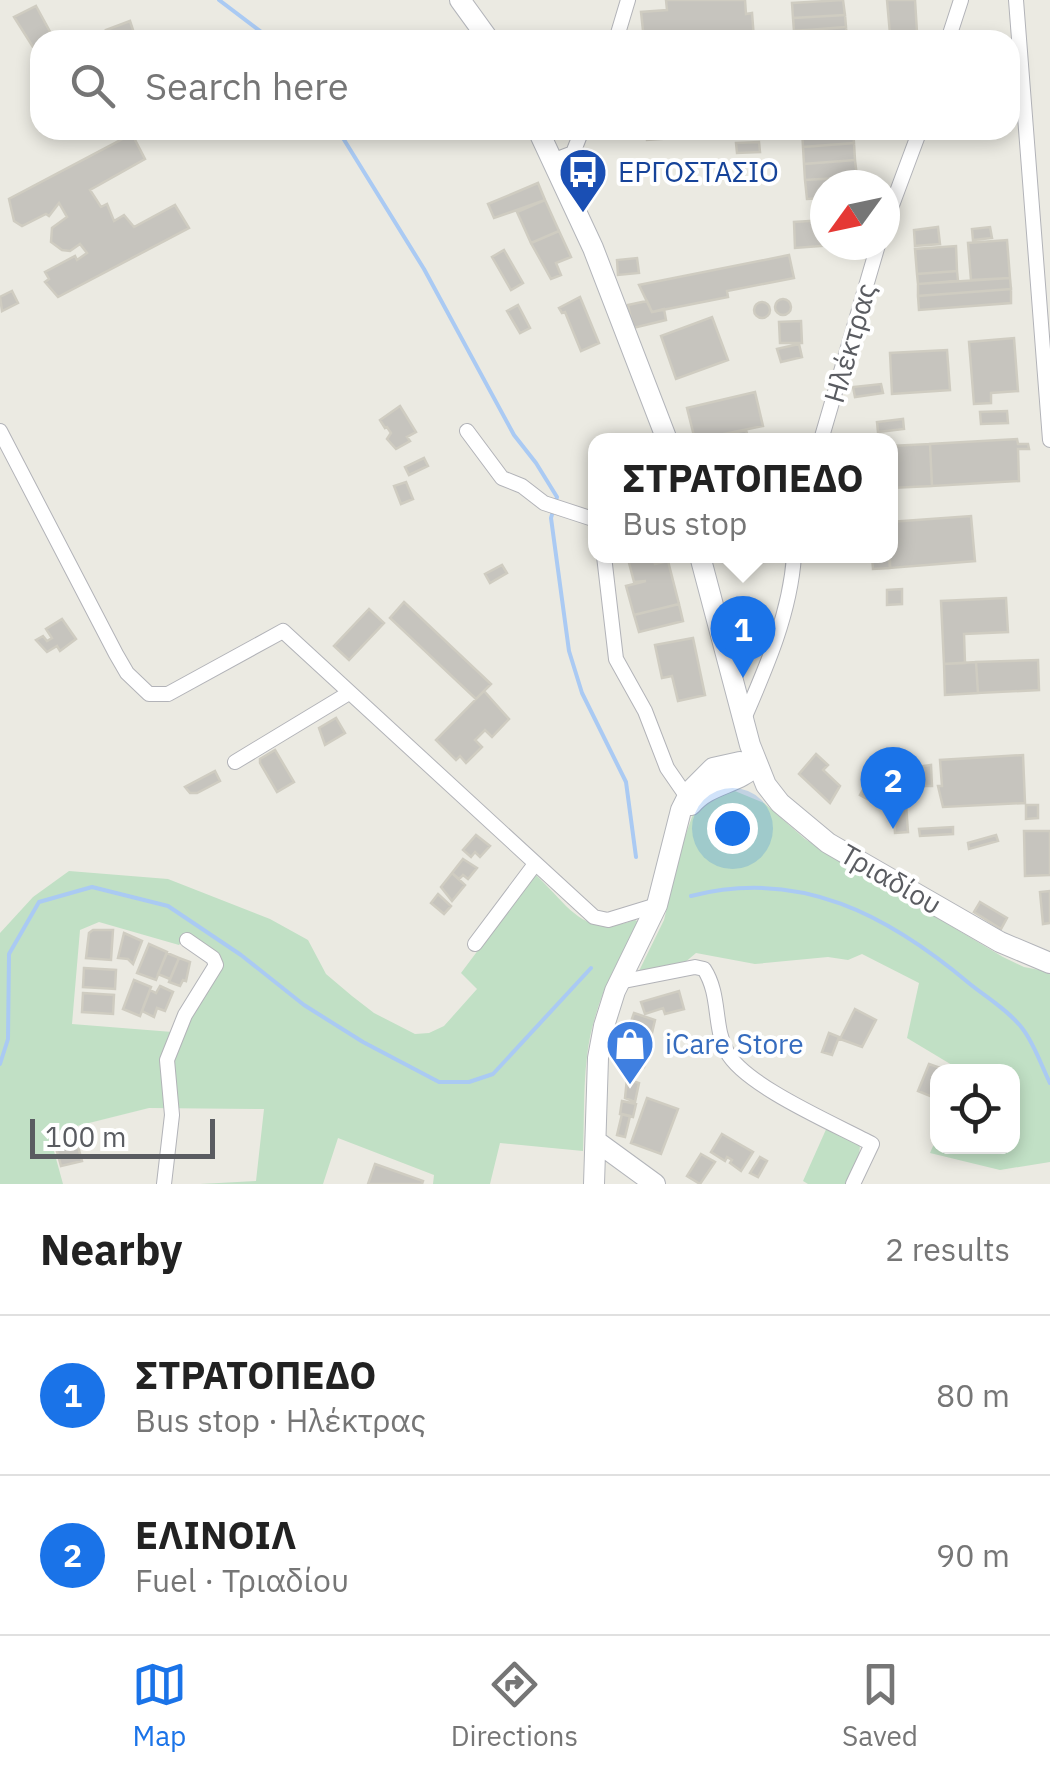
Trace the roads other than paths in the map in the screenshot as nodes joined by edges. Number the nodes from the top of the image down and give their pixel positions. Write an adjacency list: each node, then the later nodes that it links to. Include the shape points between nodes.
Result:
1 (460, 0): 5 (main road)
2 (628, 0): 6 (street)
3 (961, 0): 7 (street)
4 (1016, 0): 8 (street)
5 (482, 30)
6 (619, 30)
7 (951, 30)
8 (1018, 30)
9 (1020, 52): 20 (street)
10 (543, 140): 13 (main road)
11 (578, 140): 13 (street, via 572,154)
12 (916, 140): 14 (street)
13 (552, 160): 18 (main road)
14 (900, 184)
15 (874, 260): 19 (street, Ηλέκτρας)
16 (0, 431): 25 (street, via 116,654 149,694 168,694 282,631)
17 (467, 431): 21 (street, via 502,478 544,503)
18 (664, 433)
19 (823, 433)
20 (1050, 440)
21 (588, 517)
22 (605, 563): 31 (street, via 616,659)
23 (702, 563): 26 (main road, Τριαδίου)
24 (793, 563): 26 (street, via 786,608)
25 (350, 693): 27 (street); 33 (street)
26 (742, 721): 28 (main road, Τριαδίου); 29 (main road)
27 (235, 762)
28 (756, 764): 29 (main road, via 748,772); 30 (main road, Τριαδίου)
29 (717, 776): 30 (main road); 31 (main road); 32 (main road)
30 (769, 790): 37 (main road, Τριαδίου, via 818,837 1000,942)
31 (687, 797): 32 (main road)
32 (678, 826): 34 (main road)
33 (535, 864): 34 (street, via 601,921); 36 (street)
34 (658, 905): 38 (main road)
35 (186, 940): 40 (street, via 216,966 185,1014 167,1060 172,1115)
36 (475, 944)
37 (1050, 963)
38 (620, 982): 39 (main road, via 600,1048); 43 (street, via 702,968 715,996 724,1047 736,1064 872,1144)
39 (596, 1141): 41 (main road); 42 (main road)
40 (164, 1184)
41 (594, 1184)
42 (655, 1184)
43 (853, 1184)

